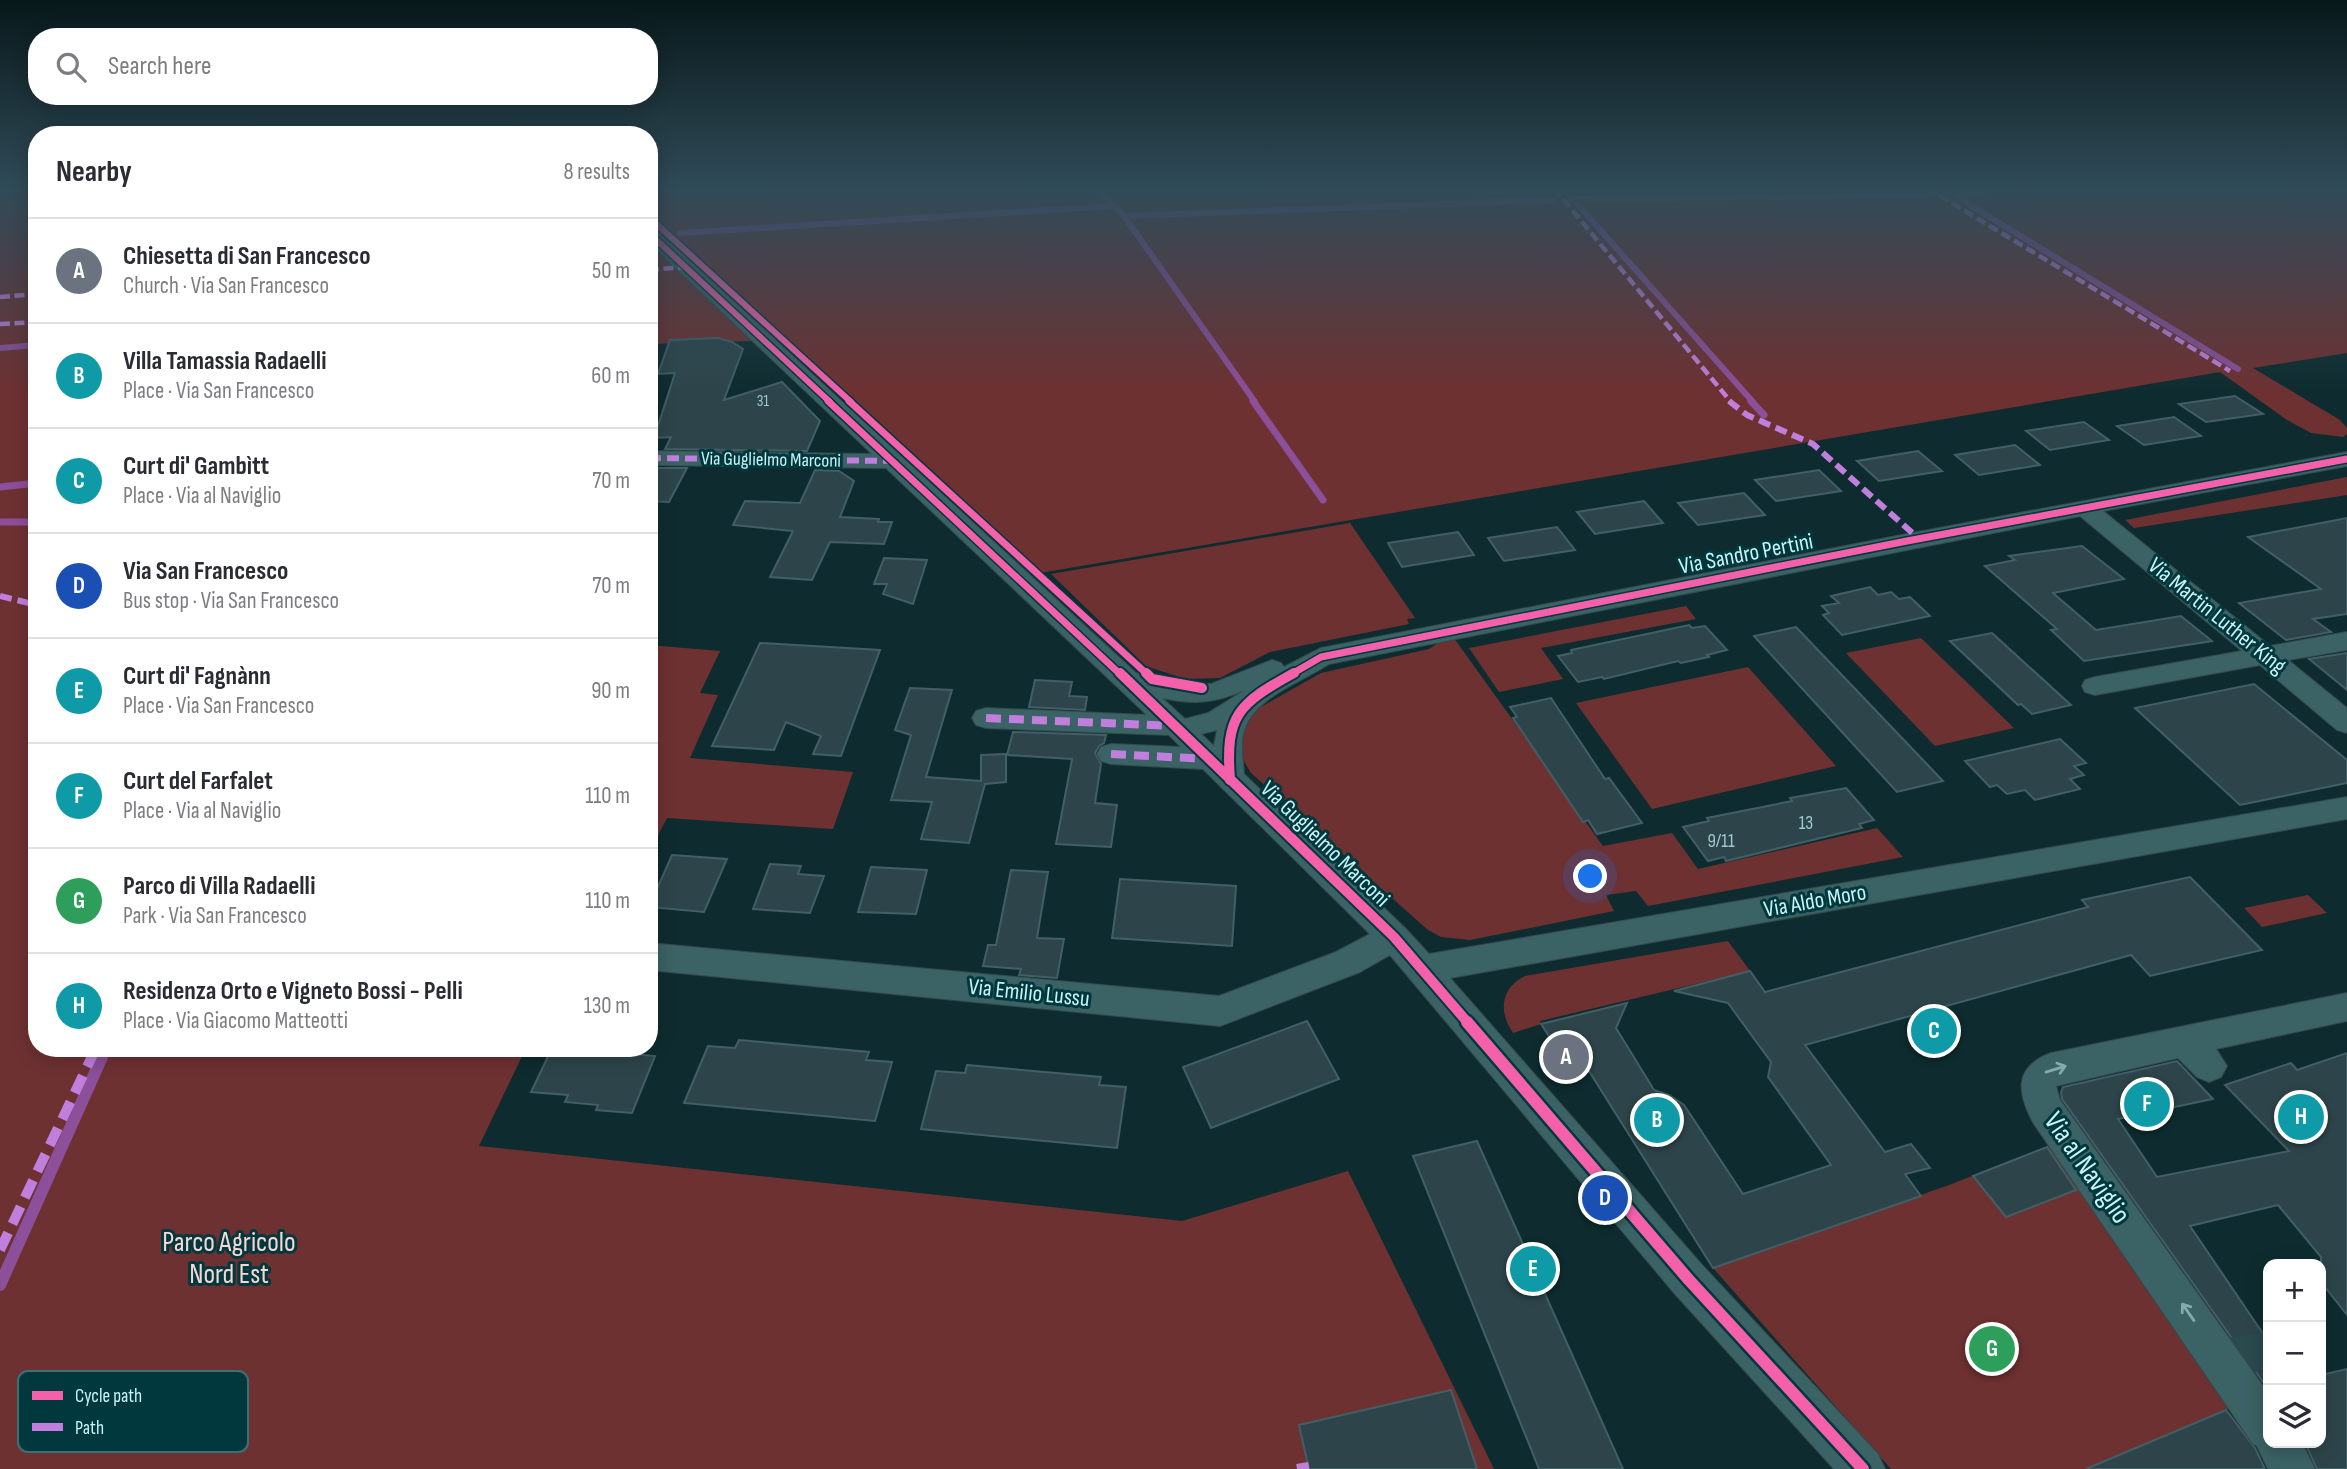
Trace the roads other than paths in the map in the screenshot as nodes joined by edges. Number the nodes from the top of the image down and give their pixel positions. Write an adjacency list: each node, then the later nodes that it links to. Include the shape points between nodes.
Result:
1 (674, 257): 4 (street, Via Guglielmo Marconi)
2 (658, 458): 4 (street, Via Guglielmo Marconi)
3 (2347, 458): 5 (street, Via Sandro Pertini)
4 (894, 461): 8 (street, Via Guglielmo Marconi)
5 (2086, 509): 7 (street, Via Martin Luther King); 10 (street, Via Sandro Pertini, via 1321,657 1301,672)
6 (2347, 641): 7 (street)
7 (2265, 656): 9 (street); 12 (street, Via Martin Luther King)
8 (1126, 681): 10 (street, via 1185,693); 13 (street, Via Guglielmo Marconi)
9 (2095, 686)
10 (1241, 693): 13 (street, Via Sandro Pertini, via 1217,720); 16 (street, Via Sandro Pertini, via 1229,733)
11 (986, 718): 13 (street)
12 (2347, 723)
13 (1177, 728): 15 (street, Via Guglielmo Marconi)
14 (1111, 754): 15 (street)
15 (1208, 759): 16 (street, Via Guglielmo Marconi)
16 (1230, 780): 18 (street, Via Guglielmo Marconi)
17 (2347, 808): 20 (street, Via Aldo Moro)
18 (1394, 937): 19 (street, Via Emilio Lussu, via 1348,962 1220,1011); 20 (street, Via Guglielmo Marconi)
19 (658, 957)
20 (1424, 969): 24 (street, Via Guglielmo Marconi, via 1689,1280)
21 (2347, 1007): 22 (street, Via al Naviglio, one-way to 21, via 2227,1357 2047,1112 2037,1088 2040,1078 2051,1069 2197,1054 2245,1028)
22 (2263, 1420)
23 (2280, 1448): 25 (street)
24 (1863, 1469)
25 (2293, 1469)

